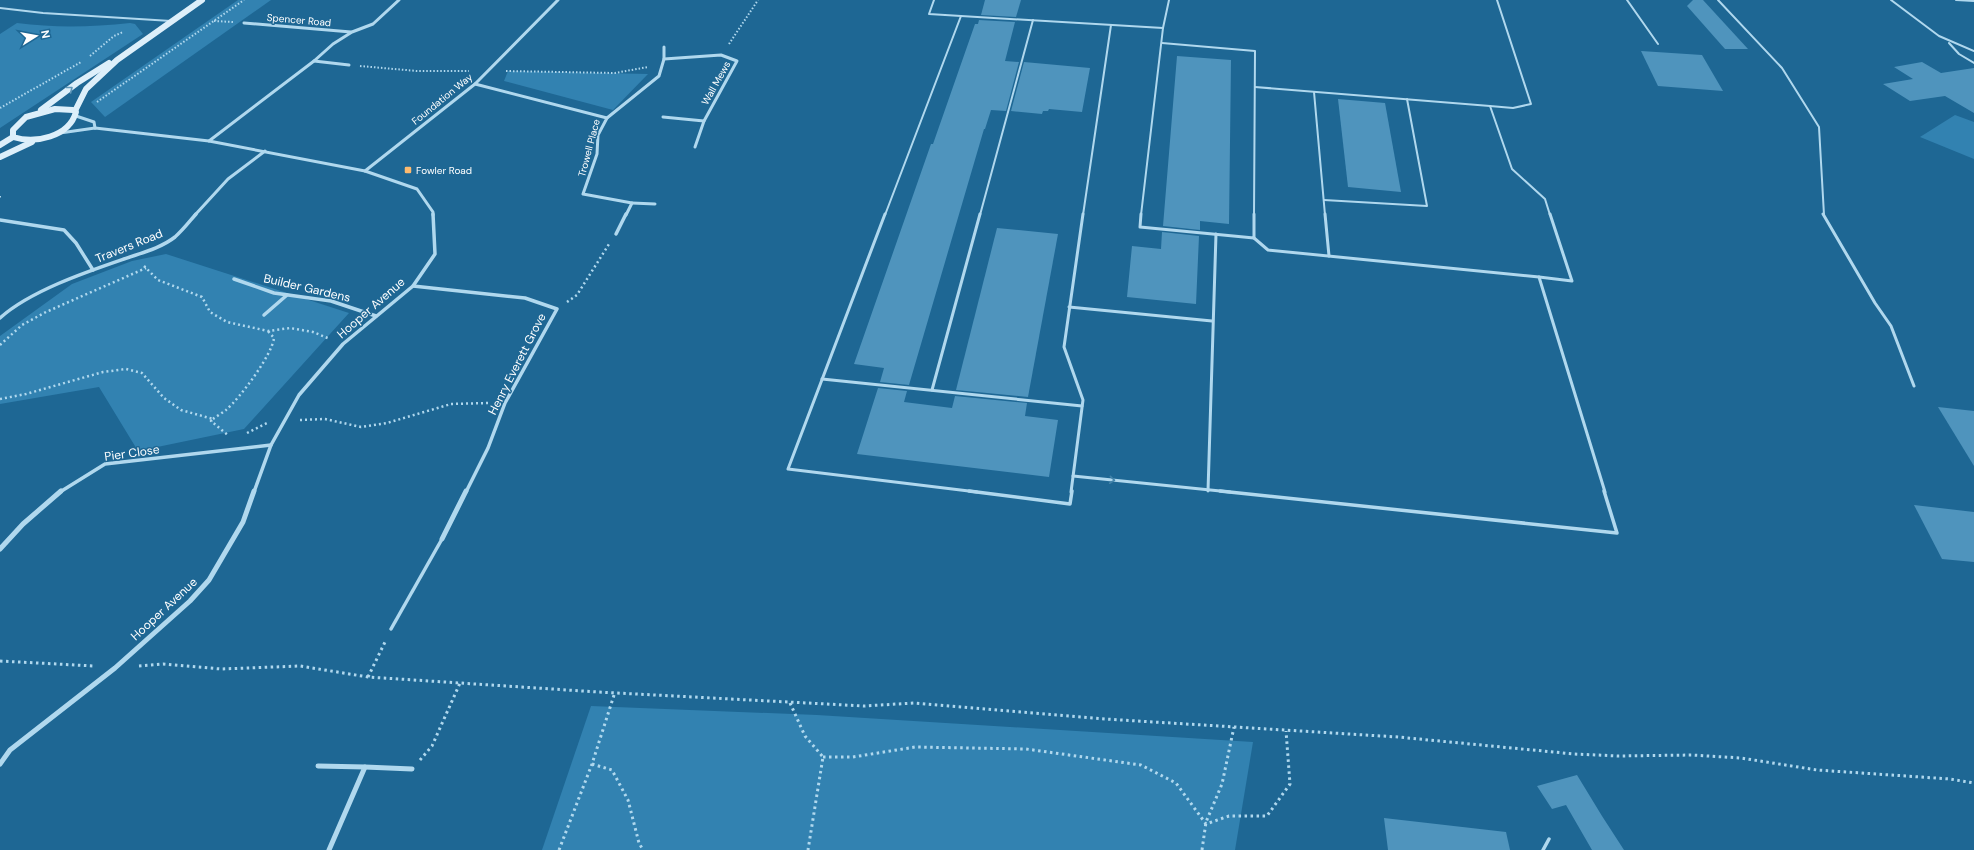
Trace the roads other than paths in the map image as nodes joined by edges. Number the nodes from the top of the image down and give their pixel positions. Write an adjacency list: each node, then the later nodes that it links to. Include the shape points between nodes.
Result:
1 (202, 0): 15 (street)
2 (399, 0): 19 (street, via 373,24)
3 (558, 0): 30 (street, Foundation Way)
4 (934, 0): 13 (lane, via 929,14)
5 (1170, 0): 18 (lane)
6 (1497, 0): 34 (lane, via 1531,104 1513,108)
7 (1627, 0): 22 (lane)
8 (1718, 0): 69 (lane, via 1782,68 1819,126 1823,214 1891,326)
9 (1891, 0): 20 (lane)
10 (1956, 0): 11 (lane)
11 (1974, 1)
12 (0, 8): 15 (lane, via 45,14)
13 (961, 16): 14 (lane); 68 (lane)
14 (1033, 20): 17 (lane); 70 (lane)
15 (171, 21): 26 (street)
16 (244, 23): 19 (street, Spencer Road)
17 (1111, 25): 18 (lane); 63 (lane)
18 (1163, 28): 21 (lane)
19 (352, 32): 27 (street)
20 (1947, 40): 24 (lane); 28 (lane, via 1959,54)
21 (1162, 43): 31 (lane, via 1255,51); 55 (lane, via 1140,227)
22 (1658, 44)
23 (664, 47): 25 (street)
24 (1974, 51)
25 (664, 59): 38 (street, via 659,76); 39 (street, Wall Mews, via 721,55 737,61)
26 (117, 60): 35 (street, one-way to 26, via 77,83 106,64); 36 (street, via 86,89)
27 (314, 61): 29 (street); 44 (street)
28 (1974, 63)
29 (349, 65)
30 (475, 84): 38 (street, Trowell Place); 49 (street, Foundation Way)
31 (1255, 87): 32 (lane); 56 (lane)
32 (1314, 92): 33 (lane); 50 (lane)
33 (1407, 99): 34 (lane); 50 (lane, via 1427,206)
34 (1490, 106): 59 (lane, via 1512,169 1545,199 1572,281)
35 (39, 112): 36 (street, via 55,109); 42 (street, via 26,117 17,125 13,130)
36 (76, 114): 40 (street, via 94,122); 41 (street, via 72,124)
37 (663, 117): 39 (street, Wall Mews)
38 (607, 118): 51 (street, Trowell Place, via 598,135 597,154 583,194)
39 (704, 121): 46 (street)
40 (95, 128): 41 (street, Hooper Avenue); 44 (street, Hooper Avenue)
41 (60, 133): 43 (street)
42 (13, 137): 43 (street, via 24,141); 45 (street)
43 (42, 137): 48 (street)
44 (209, 141): 47 (street, Hooper Avenue)
45 (0, 144)
46 (695, 147)
47 (265, 151): 49 (street, Hooper Avenue); 58 (street, Travers Road, via 228,179 175,236 162,245)
48 (0, 157)
49 (365, 171): 61 (street, Hooper Avenue, via 417,189 433,212 436,254)
50 (1324, 200): 57 (lane)
51 (632, 203): 52 (street, Trowell Place); 54 (street)
52 (655, 204)
53 (0, 220): 58 (street, via 64,230 76,243)
54 (616, 234)
55 (1216, 234): 56 (lane); 67 (lane)
56 (1254, 238): 57 (lane, via 1268,250)
57 (1329, 256): 59 (lane)
58 (93, 270): 66 (street, Travers Road, via 45,291)
59 (1539, 277): 74 (lane, via 1617,533)
60 (234, 279): 62 (street, Builder Gardens)
61 (413, 286): 65 (street, Hooper Avenue); 75 (street, Henry Everett Grove, via 525,298 557,309 505,403 488,448)
62 (287, 295): 64 (street); 65 (street, Builder Gardens, via 331,301)
63 (1070, 307): 67 (lane); 71 (lane, via 1064,347 1083,400)
64 (264, 315)
65 (376, 316): 72 (street, Hooper Avenue, via 343,344 299,395)
66 (0, 318)
67 (1212, 321): 74 (lane)
68 (822, 379): 70 (lane); 73 (lane, via 788,469 1070,504)
69 (1914, 386)
70 (932, 390): 71 (lane)
71 (1082, 406): 73 (lane)
72 (271, 445): 76 (street, Pier Close, via 105,464 80,478 40,508); 78 (street, Hooper Avenue, via 243,522 209,580 190,601 115,668 10,750)
73 (1073, 476): 74 (lane, one-way to 74)
74 (1208, 490)
75 (442, 539): 77 (lane)
76 (0, 549)
77 (391, 629)
78 (0, 764)
79 (318, 766): 80 (street)
80 (365, 768): 81 (street); 83 (street)
81 (412, 769)
82 (1549, 839): 84 (lane)
83 (329, 850)
84 (1543, 850)

